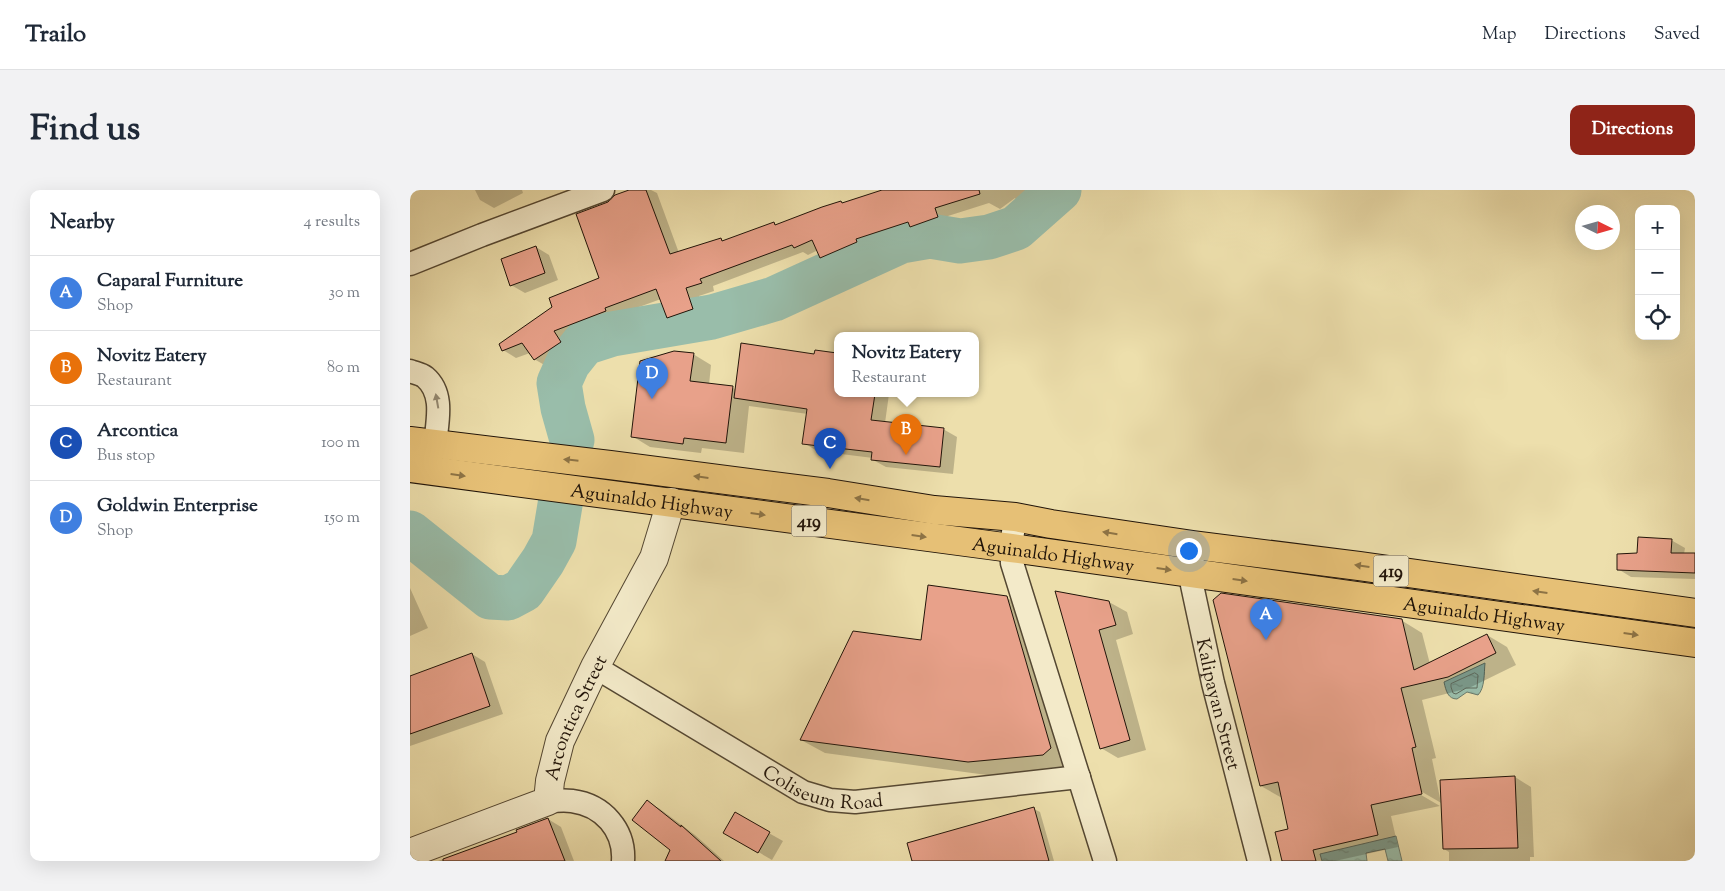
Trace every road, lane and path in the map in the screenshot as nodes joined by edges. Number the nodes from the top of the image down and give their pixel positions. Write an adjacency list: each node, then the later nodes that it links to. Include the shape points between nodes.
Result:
1 (603, 190): 2 (street)
2 (410, 264)
3 (410, 371): 4 (street, one-way to 3, via 439,408 435,388 424,376)
4 (422, 443): 7 (highway, Aguinaldo Highway / 419, one-way to 4, via 934,510 610,465)
5 (410, 468): 6 (highway, Aguinaldo Highway / 419, one-way to 6)
6 (671, 502): 9 (highway, Aguinaldo Highway / 419, one-way to 9); 13 (street, Arcontica Street, via 654,558)
7 (1015, 517): 8 (highway, Aguinaldo Highway / 419, one-way to 7); 9 (street)
8 (1193, 545): 10 (street, Kalipayan Street); 11 (highway, Aguinaldo Highway / 419, one-way to 8)
9 (1011, 548): 10 (highway, Aguinaldo Highway / 419, one-way to 10); 14 (street, via 1012,563)
10 (1192, 573): 12 (highway, Aguinaldo Highway / 419, one-way to 12); 19 (street, Kalipayan Street, via 1213,683)
11 (1695, 613)
12 (1695, 643)
13 (596, 668): 14 (street, Coliseum Road, via 802,792 830,800 855,802); 15 (street, Arcontica Street, via 560,741)
14 (1079, 777): 18 (street)
15 (548, 800): 16 (street, Arcontica Street); 17 (street, via 573,801 596,809 615,824 624,848)
16 (410, 853)
17 (623, 861)
18 (1105, 861)
19 (1259, 861)

